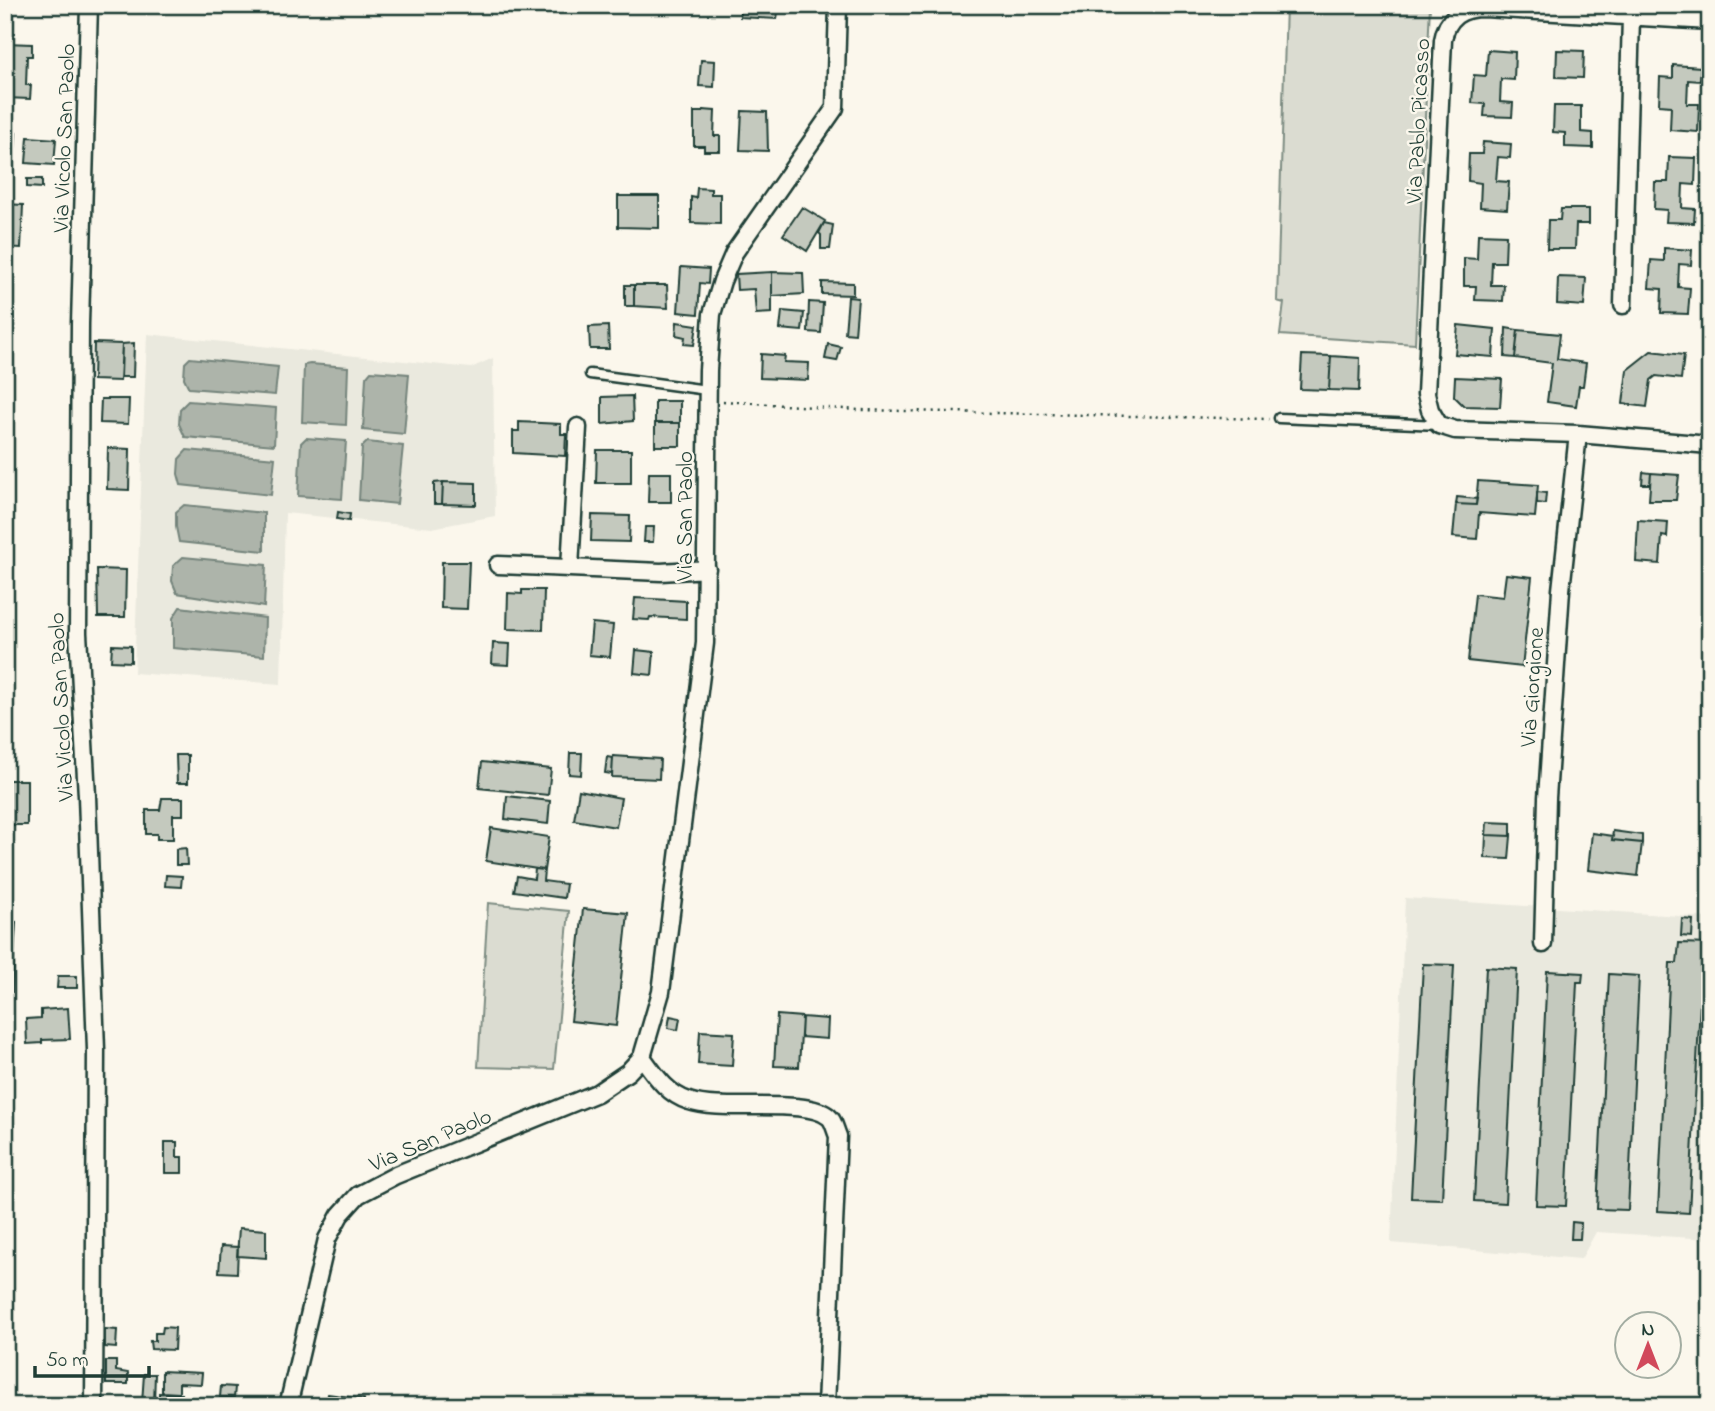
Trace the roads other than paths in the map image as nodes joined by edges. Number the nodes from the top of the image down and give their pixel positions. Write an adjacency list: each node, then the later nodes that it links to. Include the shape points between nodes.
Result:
1 (89, 5): 18 (street, Via Vicolo San Paolo, via 78,632 96,1050)
2 (838, 5): 7 (street, Via San Paolo, via 835,108 734,253 712,314)
3 (1631, 17): 4 (street, Via Pablo Picasso); 5 (street); 9 (street, Via Pablo Picasso, via 1474,8 1456,14 1445,29 1426,394)
4 (1710, 21)
5 (1622, 304)
6 (590, 374): 7 (lane)
7 (707, 395): 15 (street, Via San Paolo)
8 (1279, 418): 9 (lane)
9 (1439, 425): 11 (street, via 1455,430)
10 (578, 427): 14 (street)
11 (1578, 433): 12 (street); 16 (street, Via Giorgione, via 1559,617)
12 (1710, 446)
13 (498, 565): 14 (street)
14 (570, 568): 15 (street)
15 (707, 569): 17 (street, Via San Paolo, via 705,643 661,992)
16 (1543, 944)
17 (642, 1057): 19 (street, Via San Paolo, via 597,1093 358,1195 327,1239); 20 (street, via 663,1086 688,1101 816,1108 831,1118 838,1136)
18 (94, 1406)
19 (288, 1406)
20 (826, 1406)

